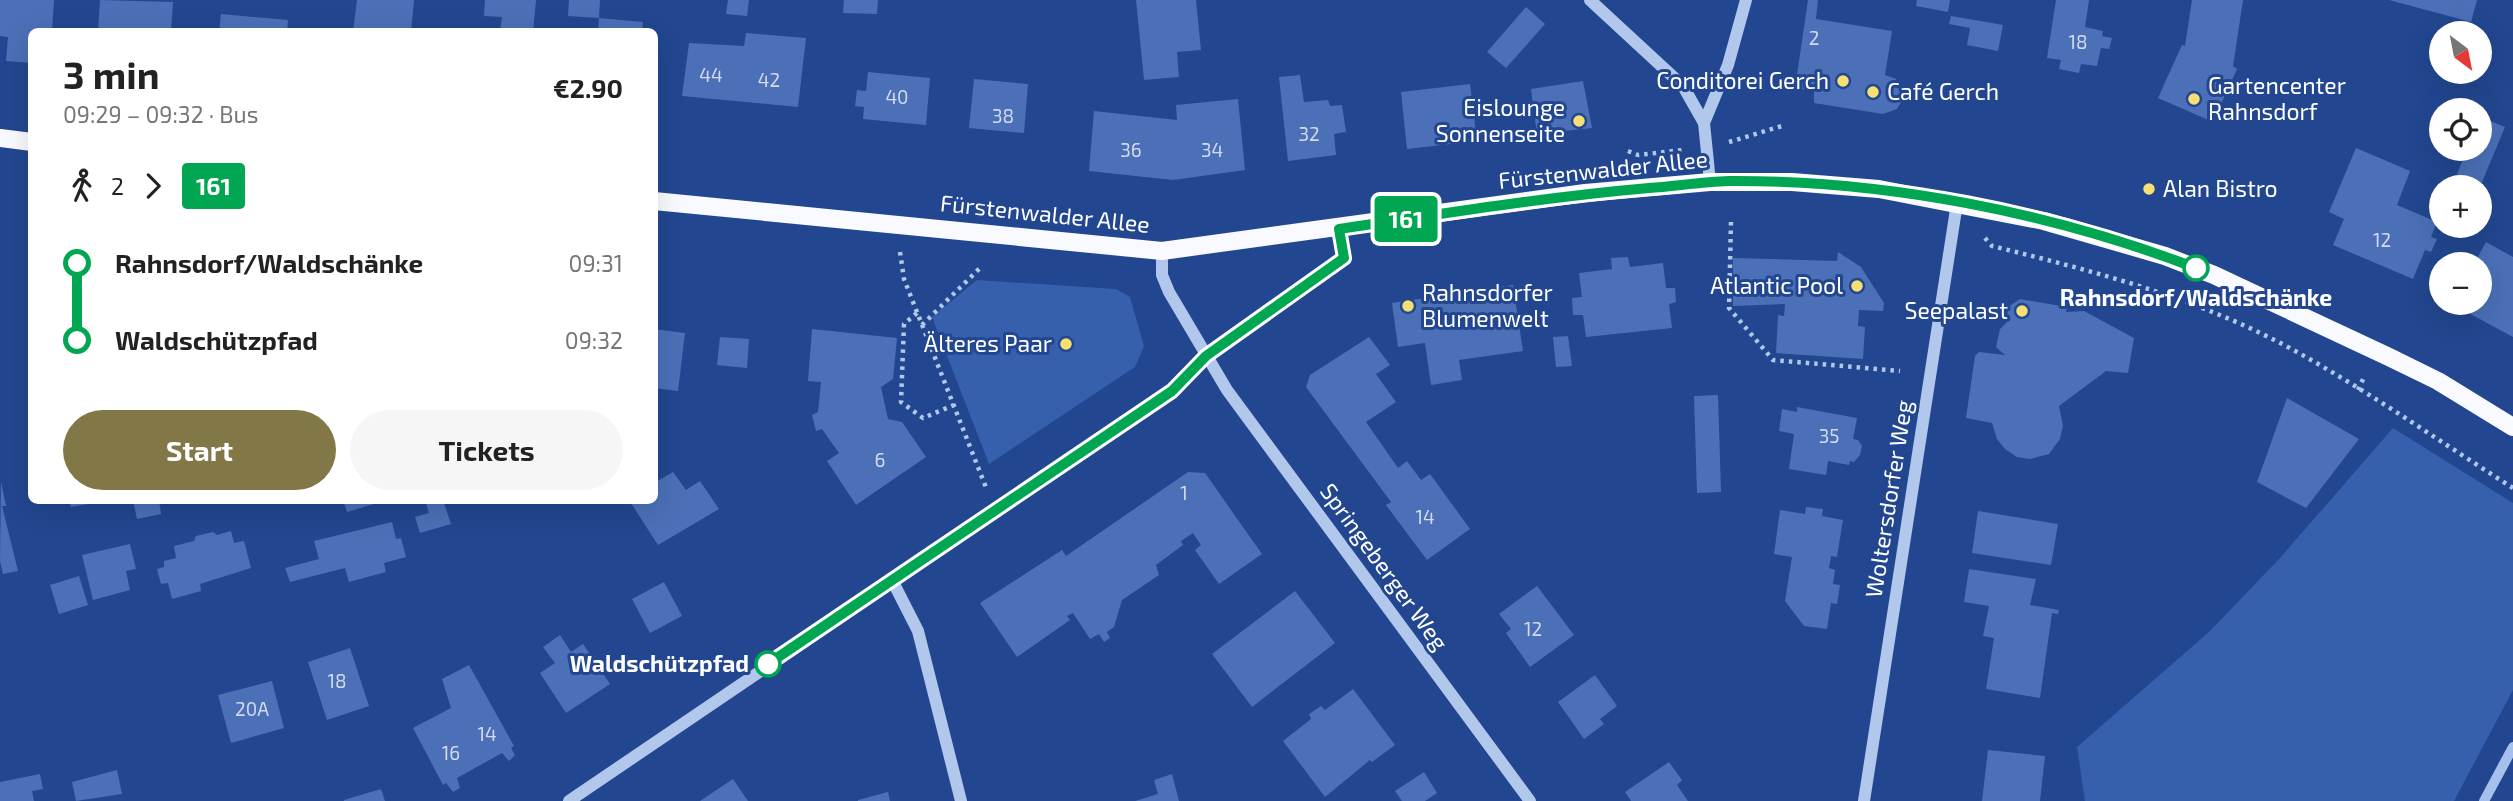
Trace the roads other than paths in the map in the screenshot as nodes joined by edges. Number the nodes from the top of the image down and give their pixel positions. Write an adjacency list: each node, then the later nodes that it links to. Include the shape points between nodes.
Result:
1 (1590, 0): 3 (street, via 1683,86)
2 (1746, 0): 3 (street, via 1728,65)
3 (1704, 122): 6 (street)
4 (0, 138): 5 (main road)
5 (28, 142)
6 (1710, 182): 8 (main road, Fürstenwalder Allee, via 1879,189); 9 (main road, Fürstenwalder Allee, via 1585,193)
7 (658, 201): 10 (main road, Fürstenwalder Allee)
8 (1956, 204): 12 (main road, Fürstenwalder Allee, via 2044,221 2214,275 2438,381); 17 (street, Woltersdorfer Weg)
9 (1339, 229): 10 (main road, Fürstenwalder Allee); 11 (street, via 1344,258)
10 (1162, 251): 11 (street, Springeberger Weg, via 1162,275)
11 (1206, 356): 13 (street, via 1172,391); 16 (street, Springeberger Weg)
12 (2513, 427)
13 (892, 580): 14 (street); 15 (street, via 918,631)
14 (569, 801)
15 (961, 801)
16 (1530, 801)
17 (1864, 801)

